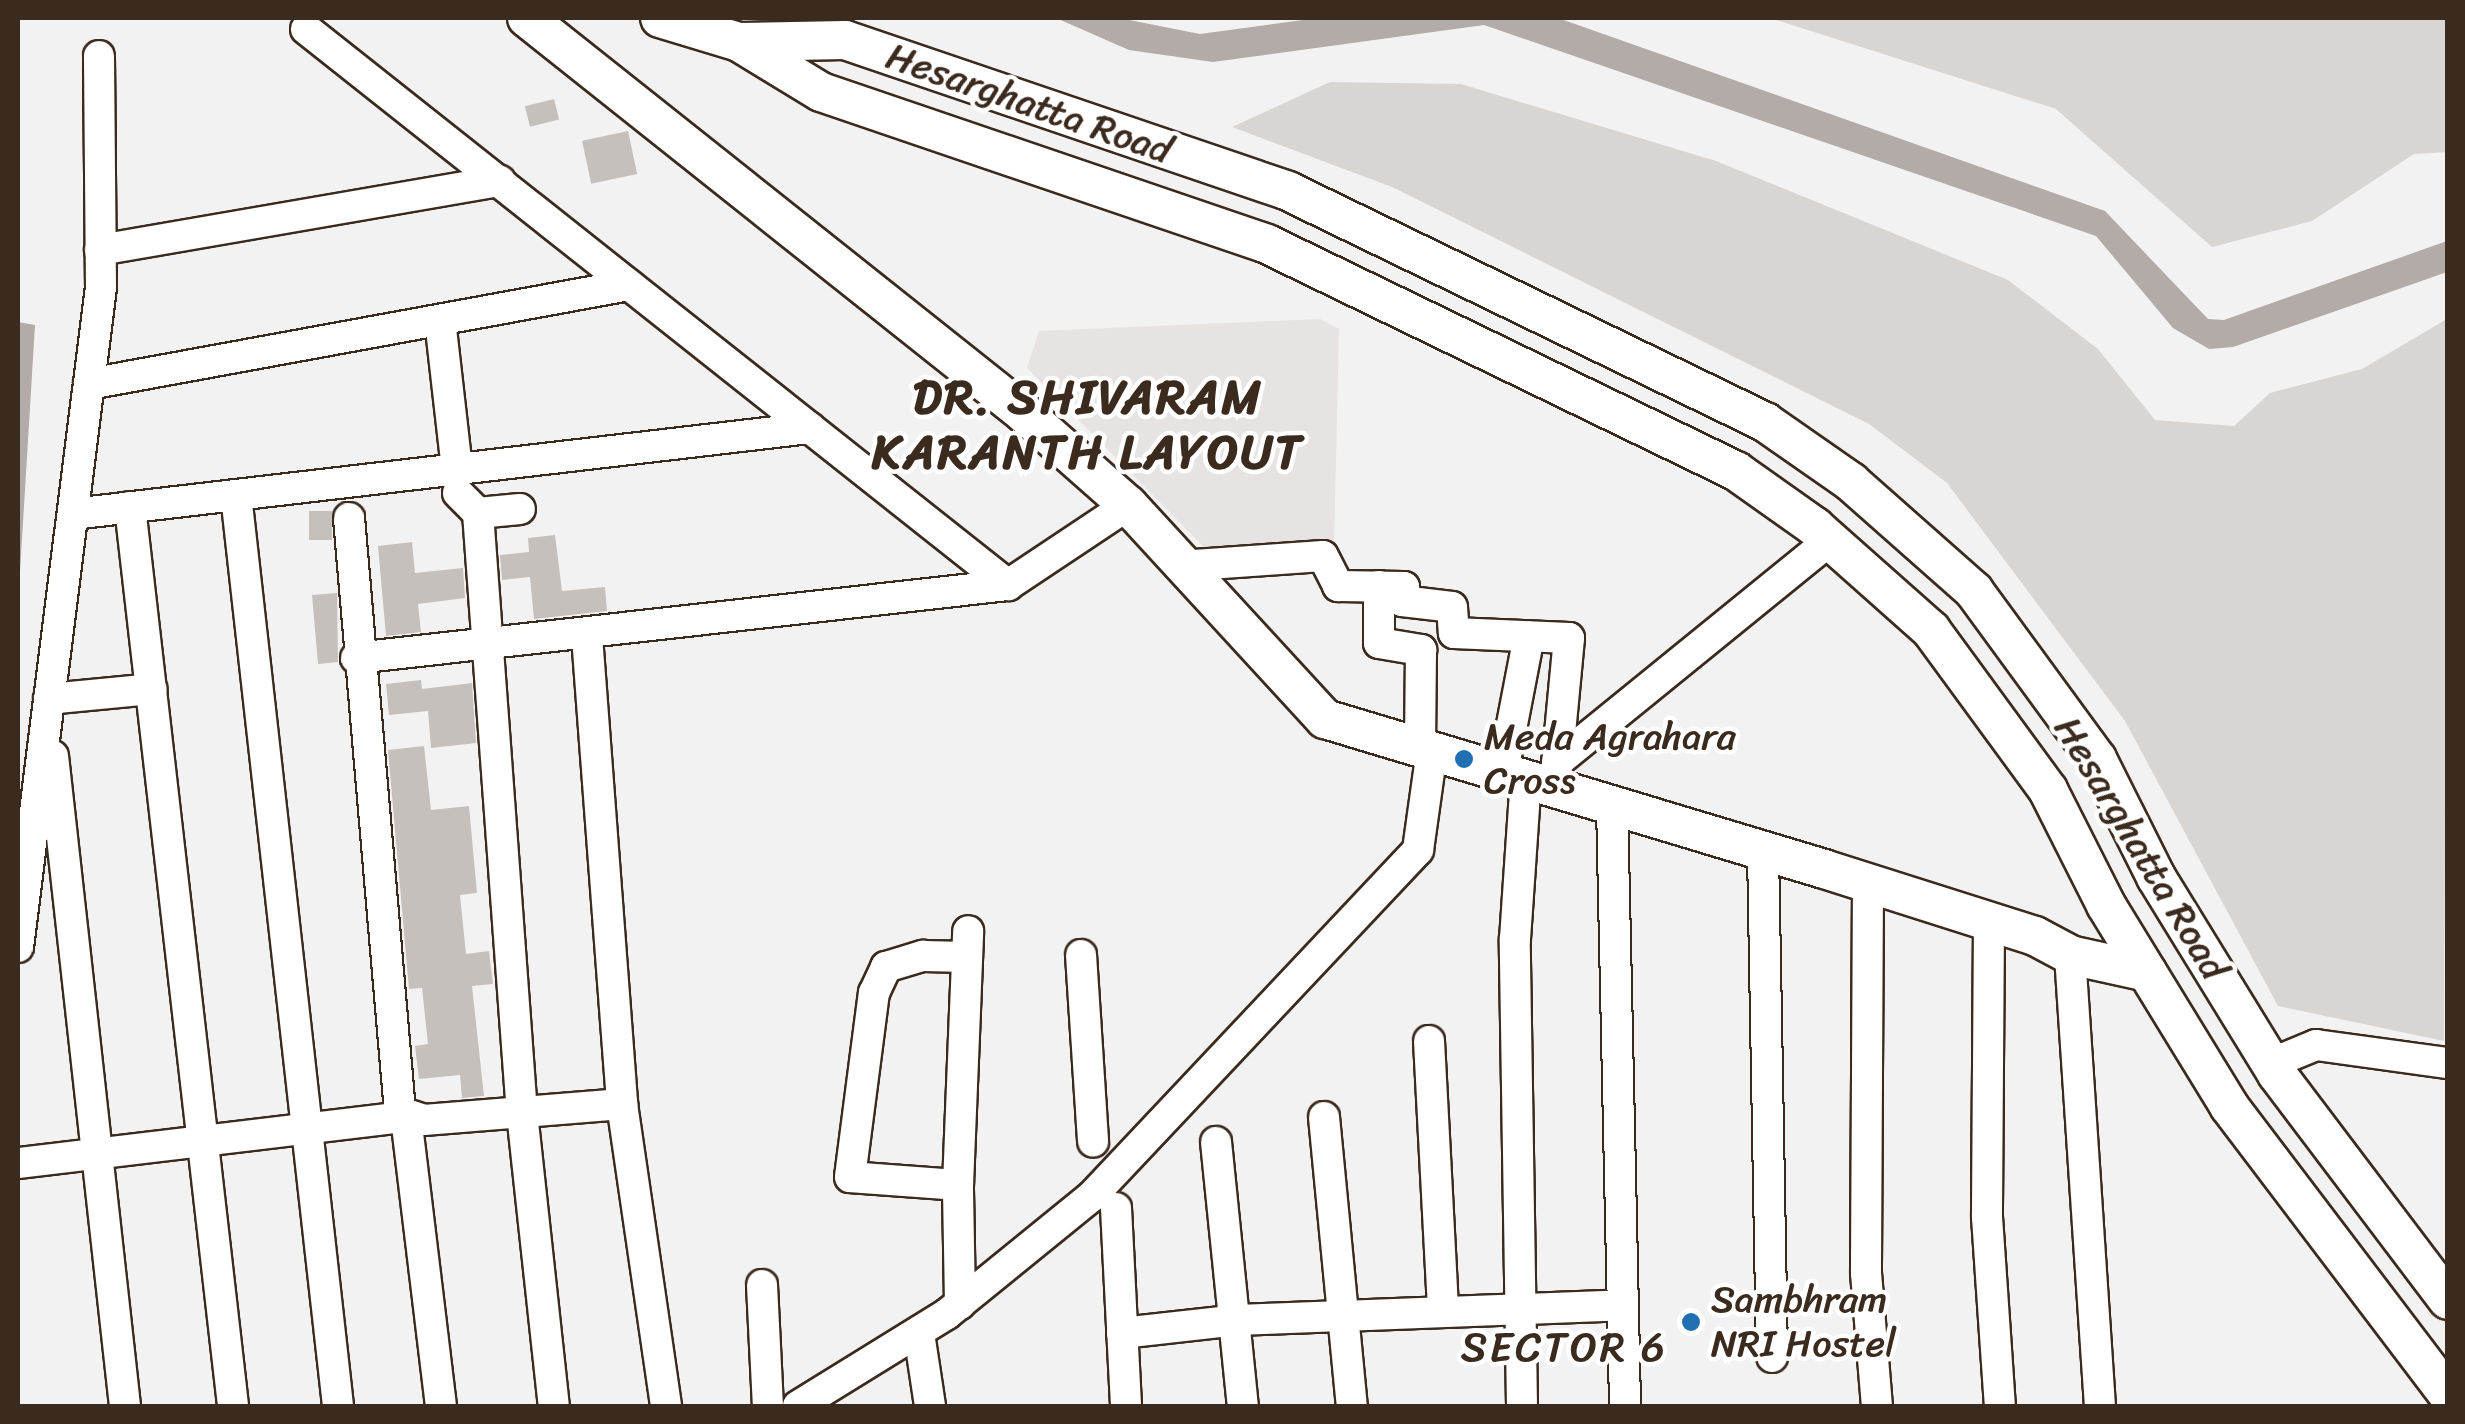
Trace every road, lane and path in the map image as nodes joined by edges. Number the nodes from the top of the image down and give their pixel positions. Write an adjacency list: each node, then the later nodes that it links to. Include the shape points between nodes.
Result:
1 (528, 18): 14 (main road, Hesarghatta Road, via 1025,414)
2 (660, 18): 4 (main road)
3 (306, 29): 6 (street)
4 (738, 42): 19 (main road, Hesarghatta Road, via 820,92 1267,244 1415,310 1736,472); 41 (main road, Hesarghatta Road, via 846,40 1288,191 1765,422 1851,482 1974,591 2096,760 2156,877)
5 (99, 56): 7 (street)
6 (500, 180): 7 (street); 8 (street)
7 (100, 250): 10 (street)
8 (629, 285): 9 (street); 11 (street)
9 (440, 320): 10 (street); 12 (street)
10 (89, 384): 17 (street)
11 (810, 428): 12 (street); 21 (street)
12 (464, 492): 13 (street); 16 (street); 25 (street)
13 (236, 494): 15 (street); 46 (street)
14 (1128, 505): 20 (main road, Hesarghatta Road); 21 (street)
15 (130, 507): 17 (street); 27 (street)
16 (520, 509)
17 (72, 514): 28 (street)
18 (349, 518): 26 (street)
19 (1830, 540): 30 (street); 38 (main road, Hesarghatta Road, via 1931,630 2048,790)
20 (1180, 566): 22 (street, via 1323,556 1338,586); 29 (main road, Hesarghatta Road, via 1325,718)
21 (1008, 585): 23 (street)
22 (1379, 586): 24 (street, via 1404,587 1402,601 1452,607 1454,633); 29 (street, via 1380,644 1421,650)
23 (587, 636): 25 (street); 42 (street)
24 (1528, 636): 30 (street); 30 (street, via 1569,638)
25 (490, 647): 26 (street); 43 (street)
26 (356, 658): 44 (street, via 390,1043)
27 (152, 689): 28 (street); 47 (street)
28 (48, 704): 35 (street); 50 (street)
29 (1426, 748): 30 (main road, Hesarghatta Road); 57 (street, via 1418,850 1091,1196)
30 (1535, 774): 31 (main road, Hesarghatta Road); 60 (street, via 1515,939)
31 (1612, 804): 32 (main road, Hesarghatta Road); 58 (street)
32 (1763, 850): 33 (main road, Hesarghatta Road); 65 (street)
33 (1868, 883): 34 (main road, Hesarghatta Road); 81 (street, via 1866,1273)
34 (1989, 922): 37 (main road, Hesarghatta Road); 82 (street, via 1987,1217)
35 (18, 948)
36 (1081, 955): 48 (street)
37 (2070, 955): 38 (main road, Hesarghatta Road); 83 (street)
38 (2148, 972): 66 (main road, Hesarghatta Road, via 2229,1106)
39 (1429, 1041): 59 (street)
40 (2448, 1062): 41 (street, via 2316,1046)
41 (2270, 1064): 54 (main road, Hesarghatta Road)
42 (622, 1104): 43 (street); 72 (street)
43 (522, 1113): 44 (street); 71 (street)
44 (406, 1117): 46 (street); 70 (street)
45 (1324, 1117): 61 (street)
46 (307, 1129): 47 (street); 69 (street)
47 (203, 1141): 50 (street); 68 (street)
48 (1093, 1142)
49 (1216, 1142): 62 (street)
50 (97, 1154): 51 (street); 67 (street)
51 (18, 1163)
52 (958, 1185): 52 (street, via 836,1176 874,993 886,967 967,944); 57 (street)
53 (1116, 1208): 64 (street)
54 (2435, 1264): 56 (main road, Hesarghatta Road)
55 (762, 1285): 73 (street)
56 (2448, 1300)
57 (960, 1304): 63 (street)
58 (1621, 1306): 60 (street); 80 (street)
59 (1443, 1309): 60 (street); 61 (street)
60 (1521, 1311): 79 (street)
61 (1344, 1314): 62 (street); 78 (street)
62 (1236, 1320): 64 (street); 77 (street)
63 (919, 1333): 74 (street); 75 (street)
64 (1122, 1333): 76 (street)
65 (1772, 1356)
66 (2448, 1395)
67 (126, 1406)
68 (233, 1406)
69 (338, 1406)
70 (440, 1406)
71 (554, 1406)
72 (666, 1406)
73 (768, 1406)
74 (803, 1406)
75 (930, 1406)
76 (1126, 1406)
77 (1243, 1406)
78 (1352, 1406)
79 (1522, 1406)
80 (1625, 1406)
81 (1877, 1406)
82 (2000, 1406)
83 (2100, 1406)

